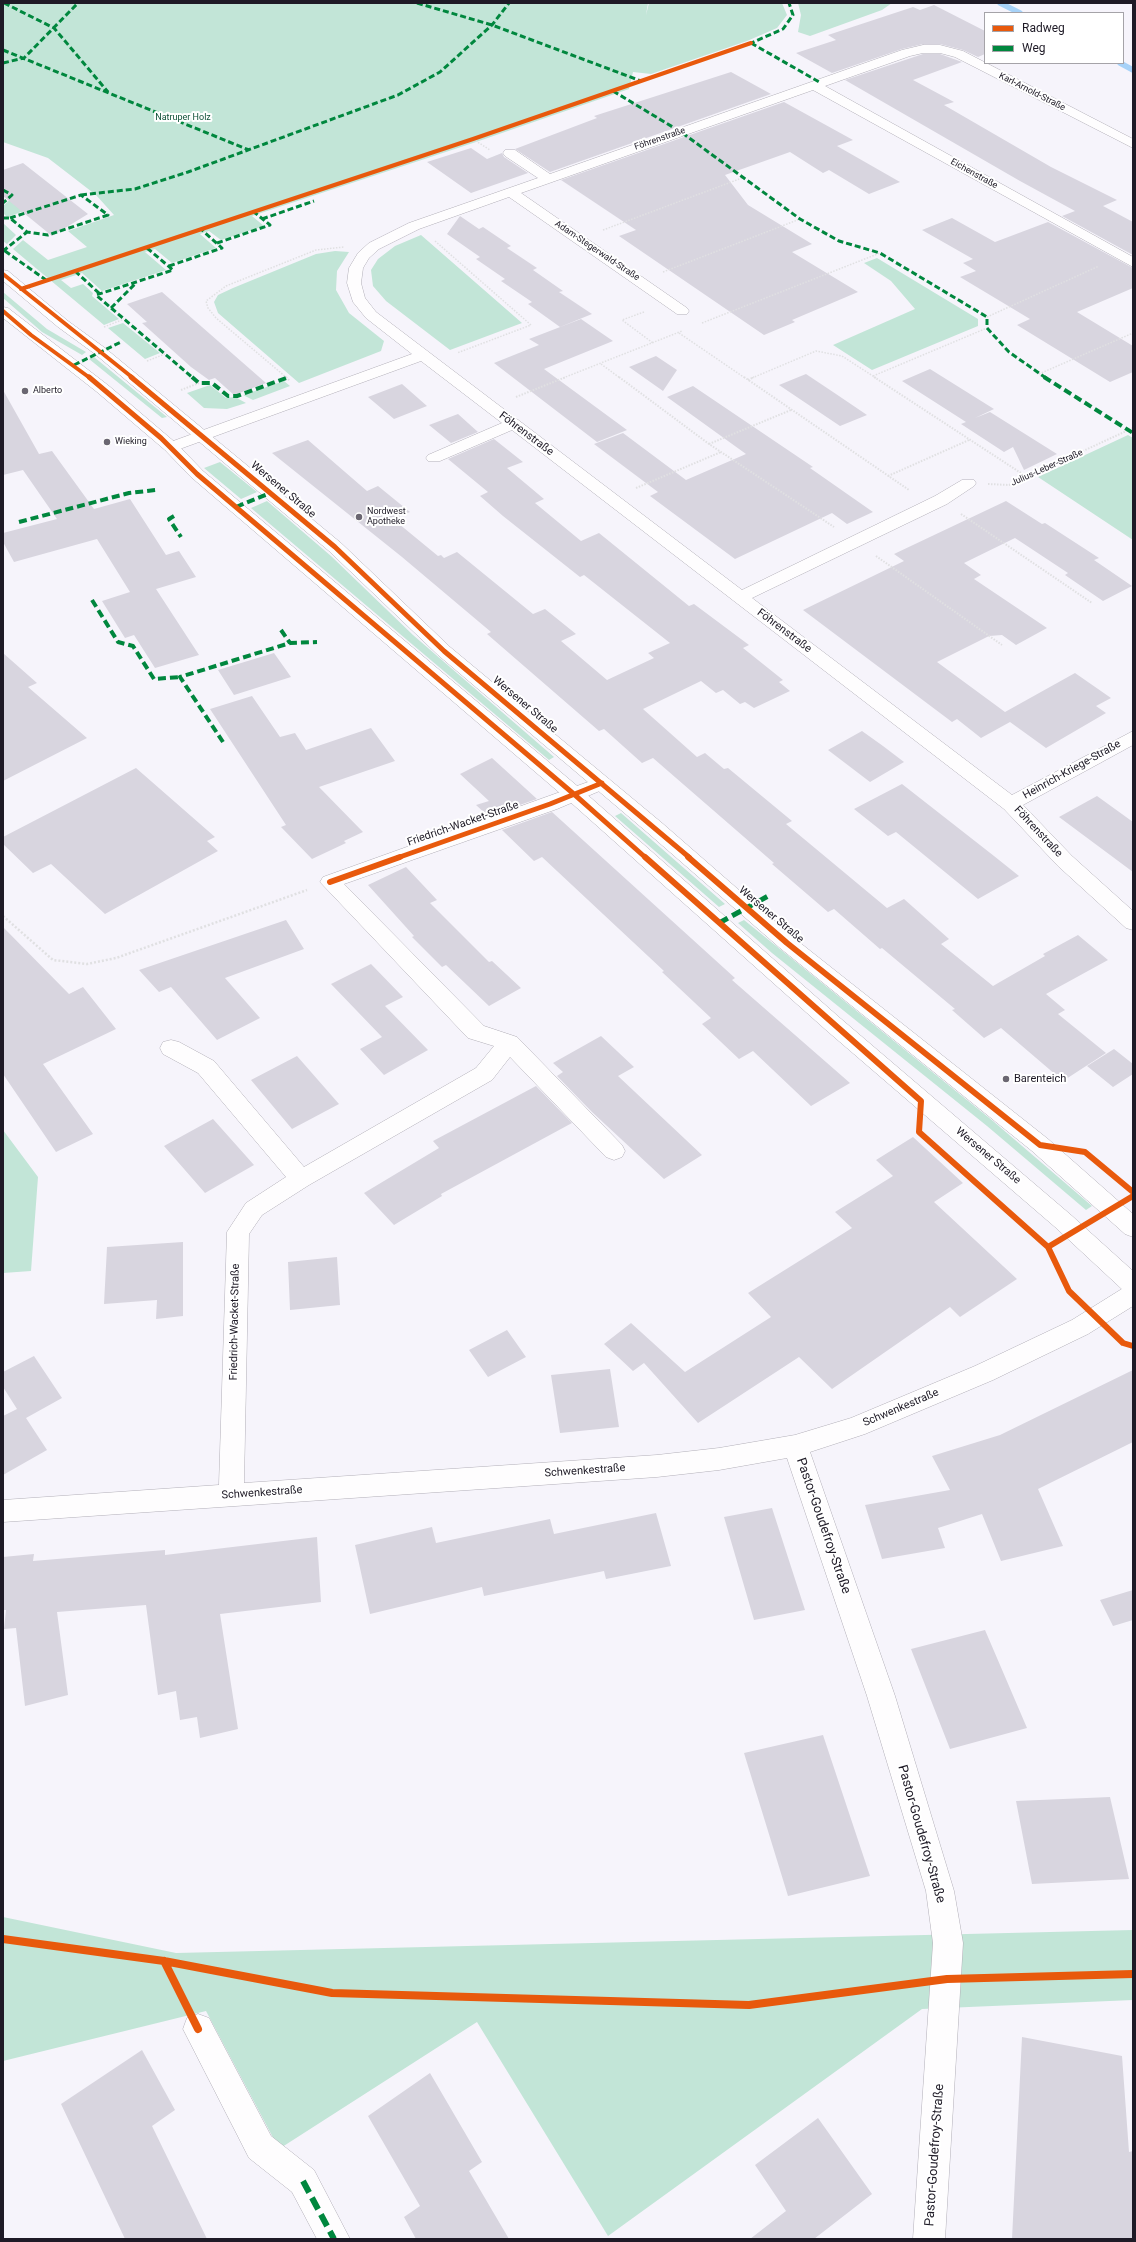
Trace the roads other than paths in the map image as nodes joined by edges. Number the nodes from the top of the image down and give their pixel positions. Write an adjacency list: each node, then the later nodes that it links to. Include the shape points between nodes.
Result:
1 (814, 85): 2 (street, Karl-Arnold-Straße, via 906,53 940,49 959,54); 4 (street, Föhrenstraße); 6 (street, Eichenstraße)
2 (1133, 144)
3 (510, 153): 4 (street)
4 (548, 179): 5 (street, Föhrenstraße)
5 (511, 192): 9 (street, Adam-Stegerwald-Straße); 10 (street, Föhrenstraße, via 414,226 374,246 363,256 356,268 354,283 358,299 371,315)
6 (1127, 260)
7 (3, 274): 12 (street, Wersener Straße)
8 (3, 311): 13 (street, Wersener Straße, via 31,335 74,365)
9 (682, 311)
10 (427, 359): 11 (street, Föhrenstraße); 12 (street, via 308,397)
11 (513, 424): 14 (street); 16 (street, Föhrenstraße)
12 (201, 436): 13 (street); 18 (street, Wersener Straße, via 335,547 444,651)
13 (171, 448): 19 (street, Wersener Straße, via 208,484)
14 (434, 458)
15 (968, 483): 16 (street, via 936,503)
16 (740, 597): 20 (street, Föhrenstraße)
17 (1133, 737): 20 (street, Heinrich-Kriege-Straße)
18 (602, 783): 19 (street, Friedrich-Wacket-Straße); 26 (street, Wersener Straße, via 787,943 1040,1145)
19 (575, 795): 22 (street, Friedrich-Wacket-Straße, via 330,882 476,1032); 27 (street, Wersener Straße)
20 (1011, 804): 21 (street, Föhrenstraße, via 1065,861)
21 (1133, 922)
22 (509, 1043): 24 (street); 25 (street, Friedrich-Wacket-Straße, via 484,1074)
23 (171, 1048): 25 (street, via 206,1067)
24 (614, 1151)
25 (301, 1179): 30 (street, Friedrich-Wacket-Straße, via 254,1209 238,1232)
26 (1133, 1228)
27 (1133, 1285)
28 (1133, 1294): 29 (street, Schwenkestraße, via 1080,1327 984,1373 863,1424)
29 (795, 1446): 30 (street, Schwenkestraße, via 657,1466); 34 (street, Pastor-Goudefroy-Straße, via 881,1696 940,1891 948,1950)
30 (231, 1495): 31 (street, Schwenkestraße)
31 (3, 1511)
32 (198, 2029): 33 (street, via 260,2147 303,2181)
33 (334, 2239)
34 (929, 2239)

